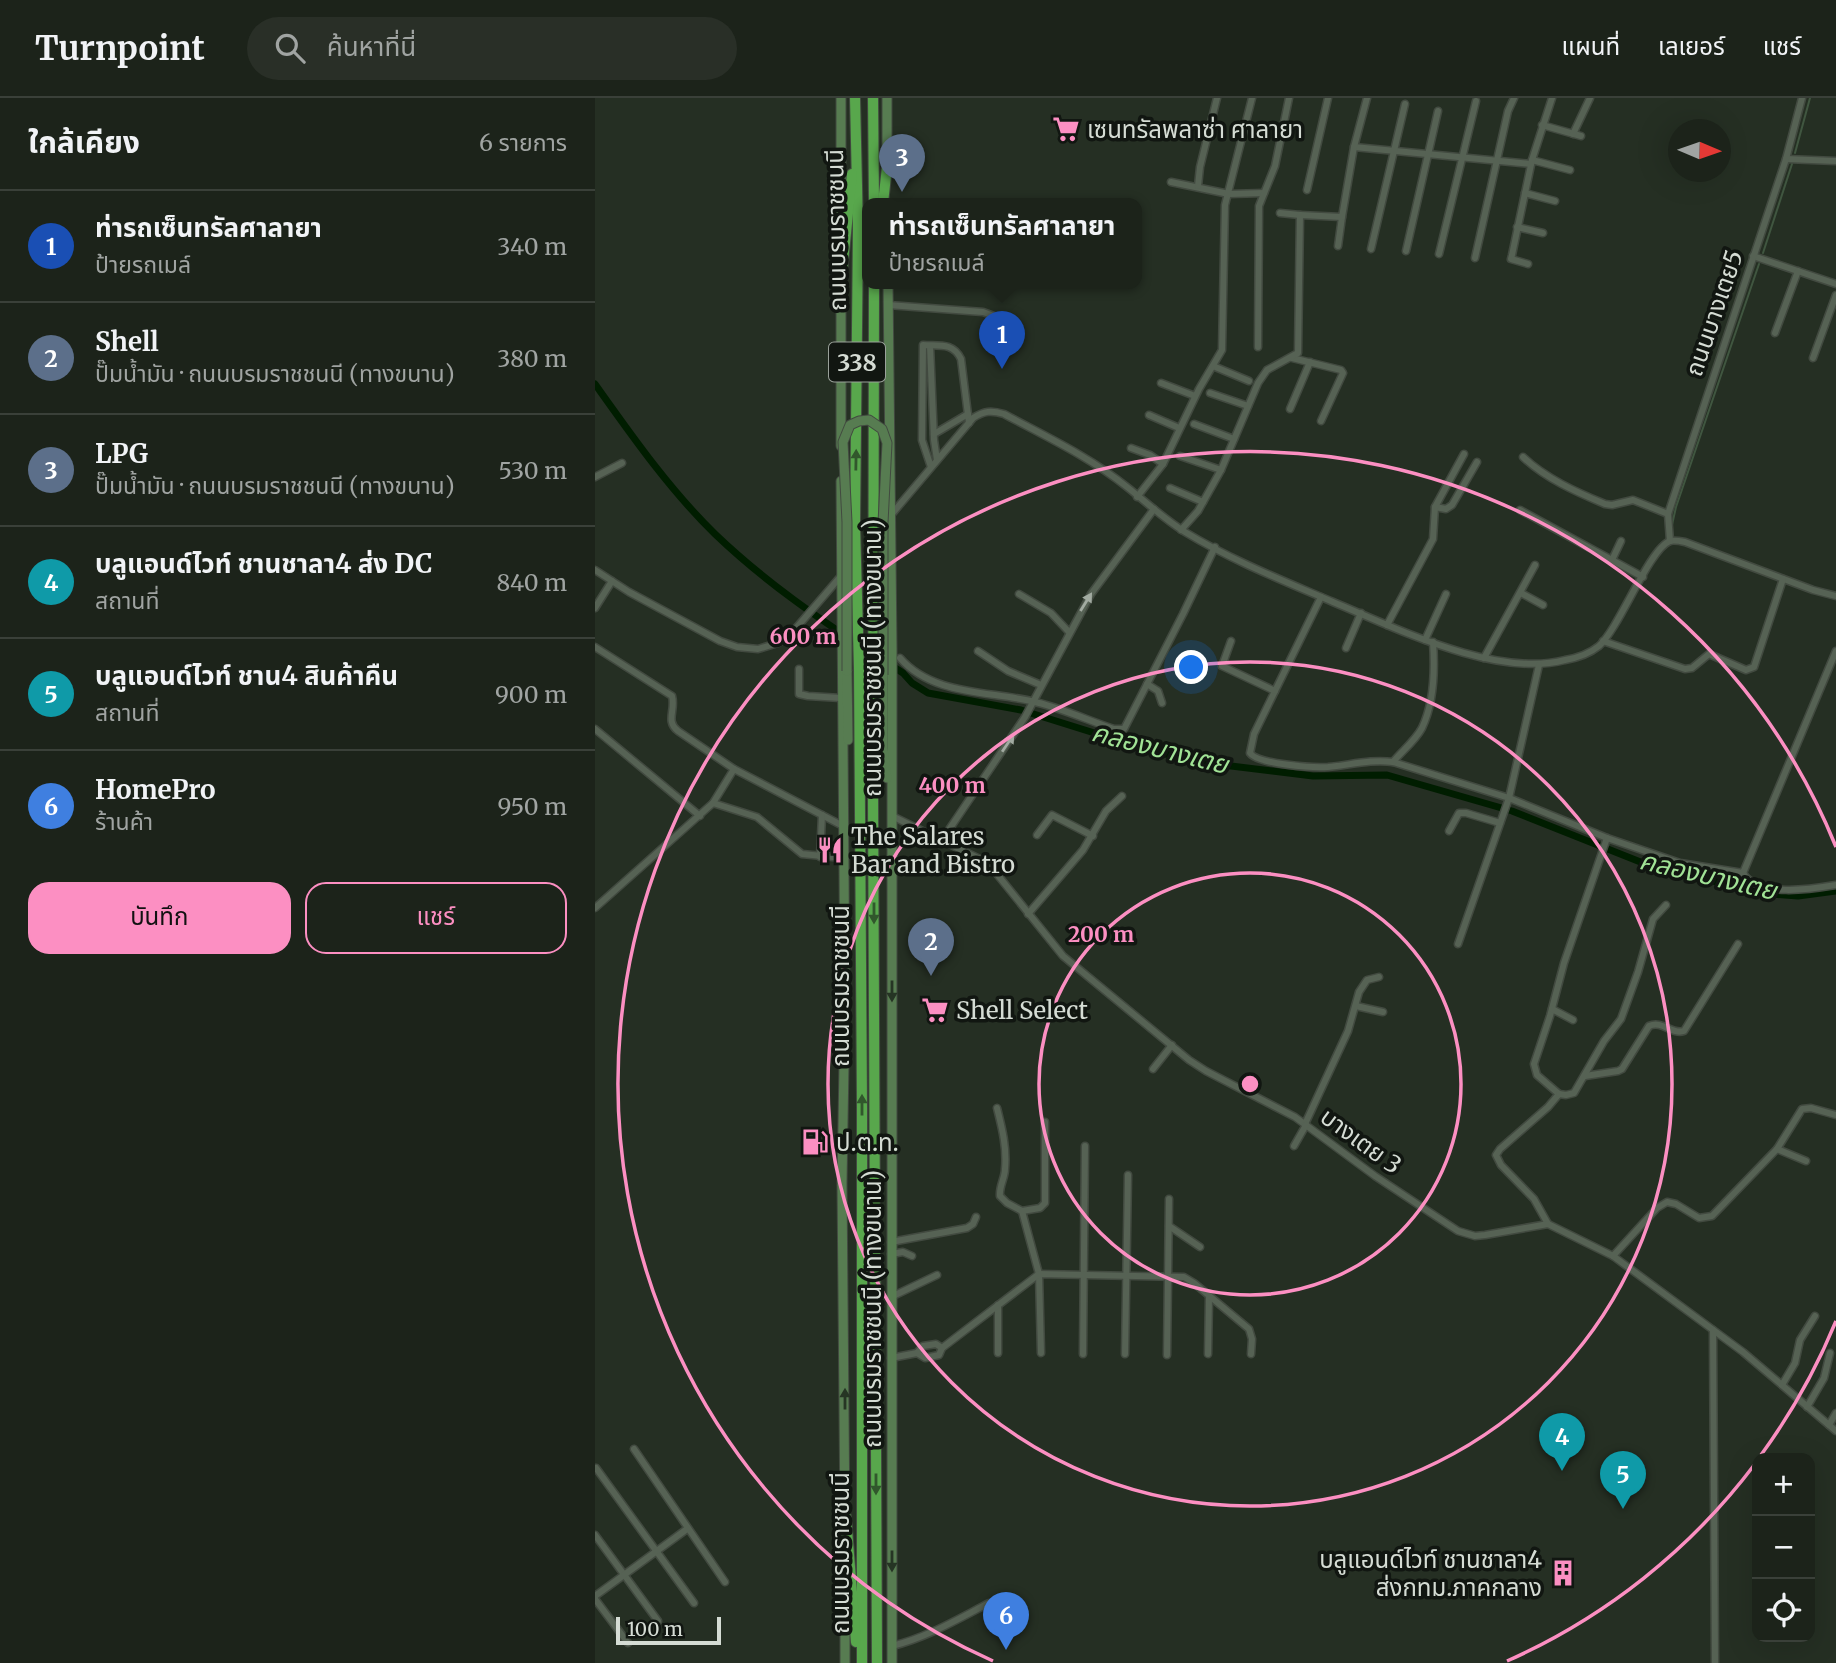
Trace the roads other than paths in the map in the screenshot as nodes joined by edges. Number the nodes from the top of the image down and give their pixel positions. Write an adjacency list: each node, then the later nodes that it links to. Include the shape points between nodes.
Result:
1 (841, 98): 53 (main road, ถนนบรมราชชนนี (ทางขนาน) / 338)
2 (855, 98): 19 (highway, ถนนบรมราชชนนี / 338)
3 (873, 98): 37 (highway, ถนนบรมราชชนนี)
4 (887, 98): 29 (main road)
5 (1217, 98): 32 (street)
6 (1252, 98): 36 (street)
7 (1289, 98): 34 (street, via 1275,166)
8 (1328, 98): 33 (street)
9 (1367, 98): 21 (street)
10 (1514, 98): 26 (street)
11 (1552, 98): 17 (street)
12 (1590, 98): 18 (street)
13 (1802, 98): 25 (street, ถนนบางเตย5)
14 (1476, 101): 24 (street)
15 (1405, 104): 22 (street)
16 (1438, 111): 23 (street)
17 (1542, 125): 18 (street); 28 (street)
18 (1573, 134): 20 (street)
19 (856, 135): 53 (highway); 235 (highway, ถนนบรมราชชนนี / 338, one-way to 19)
20 (1581, 136)
21 (1355, 147): 22 (street); 42 (street)
22 (1393, 151): 23 (street); 46 (street)
23 (1429, 154): 24 (street); 47 (street)
24 (1461, 157): 26 (street); 48 (street)
25 (1786, 159): 27 (street); 49 (street, ถนนบางเตย5)
26 (1496, 161): 28 (street); 50 (street)
27 (1836, 161)
28 (1532, 162): 30 (street); 35 (street)
29 (887, 167): 38 (highway)
30 (1570, 170)
31 (1171, 182): 32 (street)
32 (1198, 186): 36 (street)
33 (1307, 190)
34 (1264, 193): 36 (street); 62 (street, via 1259,206)
35 (1525, 193): 39 (street); 43 (street)
36 (1229, 194): 66 (street, via 1225,205 1223,345)
37 (874, 198)
38 (885, 198)
39 (1555, 201)
40 (1280, 214): 41 (street)
41 (1300, 215): 42 (street); 63 (street, via 1300,346)
42 (1342, 217): 45 (street)
43 (1517, 227): 44 (street); 51 (street, via 1511,259)
44 (1543, 233)
45 (1338, 246)
46 (1371, 249)
47 (1406, 251)
48 (1439, 254)
49 (1753, 256): 52 (street); 100 (street, ถนนบางเตย5)
50 (1475, 258)
51 (1528, 264)
52 (1798, 271): 54 (street); 60 (street)
53 (841, 282): 109 (main road, ถนนบรมราชชนนี (ทางขนาน) / 338)
54 (1836, 284)
55 (874, 289): 134 (highway, ถนนบรมราชชนนี / 338, via 874,639)
56 (888, 289): 58 (main road, ถนนบรมราชชนนี (ทางขนาน) / 338)
57 (1836, 295): 64 (street)
58 (888, 305): 59 (street, via 983,312); 101 (main road, ถนนบรมราชชนนี (ทางขนาน) / 338)
59 (1005, 320)
60 (1776, 333)
61 (930, 346): 69 (street, via 922,348); 71 (street); 75 (street, via 951,347 958,354)
62 (1258, 348)
63 (1292, 358): 65 (street); 73 (street, via 1267,370)
64 (1813, 358)
65 (1310, 362): 74 (street); 77 (street, via 1343,373)
66 (1213, 366): 67 (street); 72 (street)
67 (1249, 381)
68 (1161, 383): 72 (street)
69 (922, 393): 71 (street); 91 (street, via 922,440)
70 (1210, 393): 73 (street)
71 (932, 394): 81 (street)
72 (1195, 396): 80 (street)
73 (1248, 406): 82 (street)
74 (1290, 409)
75 (968, 414): 78 (street); 81 (street)
76 (1149, 415): 80 (street)
77 (1321, 421)
78 (969, 423): 87 (street); 95 (street, via 983,412 1004,414 1070,450)
79 (1193, 424): 82 (street)
80 (1179, 428): 90 (street)
81 (934, 434): 87 (street)
82 (1234, 439): 92 (street)
83 (1131, 448): 90 (street)
84 (1464, 454): 97 (street)
85 (1180, 456): 92 (street)
86 (1523, 457): 100 (street, via 1554,480 1605,504 1633,500)
87 (937, 460): 91 (street)
88 (1477, 462): 97 (street, via 1452,505)
89 (622, 463): 93 (street)
90 (1163, 464): 95 (street)
91 (931, 467): 101 (street)
92 (1221, 470): 96 (street)
93 (595, 477)
94 (1170, 488): 96 (street)
95 (1137, 497): 98 (street)
96 (1203, 502): 102 (street)
97 (1435, 507): 121 (street, via 1433,539)
98 (1154, 509): 102 (street); 122 (street, one-way to 98, via 1091,594)
99 (1520, 510): 106 (street)
100 (1668, 514): 104 (street, ถนนบางเตย5)
101 (891, 515): 134 (main road, ถนนบรมราชชนนี (ทางขนาน) / 338, via 892,648)
102 (1181, 530): 105 (street)
103 (1621, 541): 106 (street)
104 (1670, 541): 110 (street); 111 (street, via 1685,541)
105 (1215, 547): 117 (street); 135 (street)
106 (1612, 560): 110 (street)
107 (1535, 565): 113 (street)
108 (595, 570): 112 (street)
109 (841, 576): 112 (street, via 778,643 758,649 720,640); 138 (main road, ถนนบรมราชชนนี (ทางขนาน) / 338)
110 (1643, 577): 125 (street)
111 (1783, 579): 116 (street); 125 (street, via 1751,669 1709,654 1685,669)
112 (612, 581): 119 (street)
113 (1521, 593): 118 (street); 131 (street)
114 (1019, 594): 122 (street, via 1051,613)
115 (1446, 594): 124 (street)
116 (1836, 596)
117 (1321, 597): 120 (street); 137 (street)
118 (1543, 605)
119 (595, 608)
120 (1361, 613): 121 (street); 127 (street)
121 (1387, 625): 124 (street)
122 (1069, 632): 136 (street)
123 (1231, 641): 137 (street, via 1222,666)
124 (1429, 641): 131 (street); 142 (street, via 1433,679 1427,713 1421,730)
125 (1603, 641): 132 (street, via 1580,657)
126 (595, 647): 143 (street, via 672,696 673,728)
127 (1346, 648)
128 (978, 651): 136 (street)
129 (1836, 651): 159 (street)
130 (900, 658): 139 (street, via 941,686)
131 (1484, 658): 132 (street)
132 (1539, 666): 145 (street)
133 (799, 669): 138 (street, via 799,694)
134 (883, 675): 147 (main road, ถนนบรมราชชนนี (ทางขนาน), via 883,748); 151 (main road, bridge, via 887,443 882,429 869,420 851,425 843,442 848,780); 236 (highway, ถนนบรมราชชนนี / 338, one-way to 236)
135 (1147, 684): 139 (street, via 1126,726 1119,730); 140 (street, via 1158,691)
136 (1041, 685): 139 (street)
137 (1275, 691): 142 (street, via 1249,749 1253,758 1327,767)
138 (841, 698): 151 (main road, ถนนบรมราชชนนี (ทางขนาน) / 338)
139 (1032, 703): 155 (street, one-way to 139)
140 (1162, 703)
141 (595, 729): 149 (street)
142 (1393, 762): 145 (street)
143 (734, 769): 146 (street); 148 (street)
144 (1122, 796): 154 (street, via 1106,811)
145 (1508, 801): 150 (street); 156 (street)
146 (713, 803): 149 (street); 157 (street, via 757,817 797,852)
147 (892, 812): 155 (street, บางเตย 3); 189 (main road, ถนนบรมราชชนนี (ทางขนาน), one-way to 189)
148 (822, 815): 151 (street); 157 (street)
149 (700, 816): 162 (street)
150 (1500, 823): 152 (street, via 1459,813); 164 (street)
151 (843, 829): 158 (main road, ถนนบรมราชชนนี (ทางขนาน) / 338)
152 (1449, 831)
153 (1037, 835): 154 (street, via 1052,815)
154 (1093, 836): 163 (street)
155 (942, 840): 163 (street, บางเตย 3, via 995,869)
156 (1607, 840): 159 (street, via 1679,863); 168 (street)
157 (820, 857): 158 (street)
158 (843, 858): 222 (main road, ถนนบรมราชชนนี (ทางขนาน) / 338, one-way to 158)
159 (1743, 873): 160 (street, via 1759,886 1815,890)
160 (1836, 885)
161 (1666, 905): 173 (street, via 1653,919 1621,1019)
162 (595, 908)
163 (1028, 914): 171 (street, บางเตย 3, via 1063,956)
164 (1458, 944)
165 (1738, 944): 173 (street, via 1684,1031 1649,1026 1622,1069)
166 (1379, 977): 167 (street, via 1363,984)
167 (1356, 1006): 169 (street); 178 (street)
168 (1552, 1009): 170 (street); 174 (street, via 1533,1069)
169 (1383, 1012)
170 (1573, 1020)
171 (1172, 1045): 172 (street); 178 (street, บางเตย 3, via 1206,1071)
172 (1153, 1069)
173 (1585, 1076): 174 (street, via 1574,1093)
174 (1559, 1094): 187 (street, via 1496,1155 1534,1199)
175 (997, 1108): 185 (street, via 1005,1154 1000,1196)
176 (1836, 1115): 181 (street, via 1802,1109)
177 (1045, 1122): 185 (street, via 1045,1203)
178 (1305, 1124): 180 (street); 187 (street, บางเตย 3, via 1458,1231 1475,1236)
179 (1085, 1146): 196 (street)
180 (1294, 1146)
181 (1777, 1149): 182 (street); 193 (street, via 1712,1216 1699,1218 1667,1202)
182 (1806, 1161)
183 (1128, 1175): 197 (street)
184 (1169, 1199): 188 (street)
185 (1022, 1211): 194 (street)
186 (976, 1217): 189 (street, via 967,1228)
187 (1548, 1224): 193 (street)
188 (1169, 1226): 190 (street); 198 (street)
189 (891, 1242): 191 (main road, ถนนบรมราชชนนี (ทางขนาน))
190 (1200, 1247)
191 (891, 1254): 192 (street); 199 (main road, ถนนบรมราชชนนี (ทางขนาน))
192 (912, 1256)
193 (1612, 1256): 203 (street)
194 (1039, 1274): 196 (street); 201 (street); 207 (street)
195 (937, 1275): 199 (street)
196 (1083, 1275): 197 (street); 209 (street)
197 (1125, 1275): 198 (street); 210 (street)
198 (1168, 1277): 200 (street, via 1189,1280); 213 (street)
199 (891, 1297): 214 (main road, ถนนบรมราชชนนี (ทางขนาน))
200 (1209, 1298): 211 (street); 212 (street, via 1249,1329)
201 (998, 1305): 204 (street); 206 (street)
202 (1815, 1316): 215 (street)
203 (1713, 1330): 215 (street); 238 (street)
204 (942, 1348): 205 (street, via 923,1346); 205 (street, via 939,1355 925,1358)
205 (917, 1353): 214 (street)
206 (998, 1353)
207 (1041, 1353)
208 (1830, 1353): 216 (street, via 1824,1378)
209 (1083, 1354)
210 (1125, 1354)
211 (1208, 1354)
212 (1251, 1354)
213 (1167, 1355)
214 (891, 1358): 233 (main road, ถนนบรมราชชนนี (ทางขนาน), one-way to 233)
215 (1782, 1385): 216 (street)
216 (1807, 1406): 218 (street)
217 (1836, 1413): 218 (street)
218 (1829, 1425): 219 (street)
219 (1836, 1431)
220 (634, 1449): 223 (street)
221 (596, 1468): 225 (street)
222 (846, 1517): 234 (main road, ถนนบรมราชชนนี (ทางขนาน) / 338); 235 (highway)
223 (687, 1528): 225 (street); 227 (street)
224 (595, 1535): 226 (street)
225 (656, 1552): 226 (street); 229 (street)
226 (625, 1575): 228 (street); 231 (street)
227 (725, 1582)
228 (595, 1598): 232 (street)
229 (694, 1603)
230 (989, 1604): 233 (street)
231 (658, 1621)
232 (628, 1643)
233 (892, 1646): 237 (main road, ถนนบรมราชชนนี (ทางขนาน))
234 (845, 1663)
235 (860, 1663)
236 (877, 1663)
237 (892, 1663)
238 (1715, 1663)

